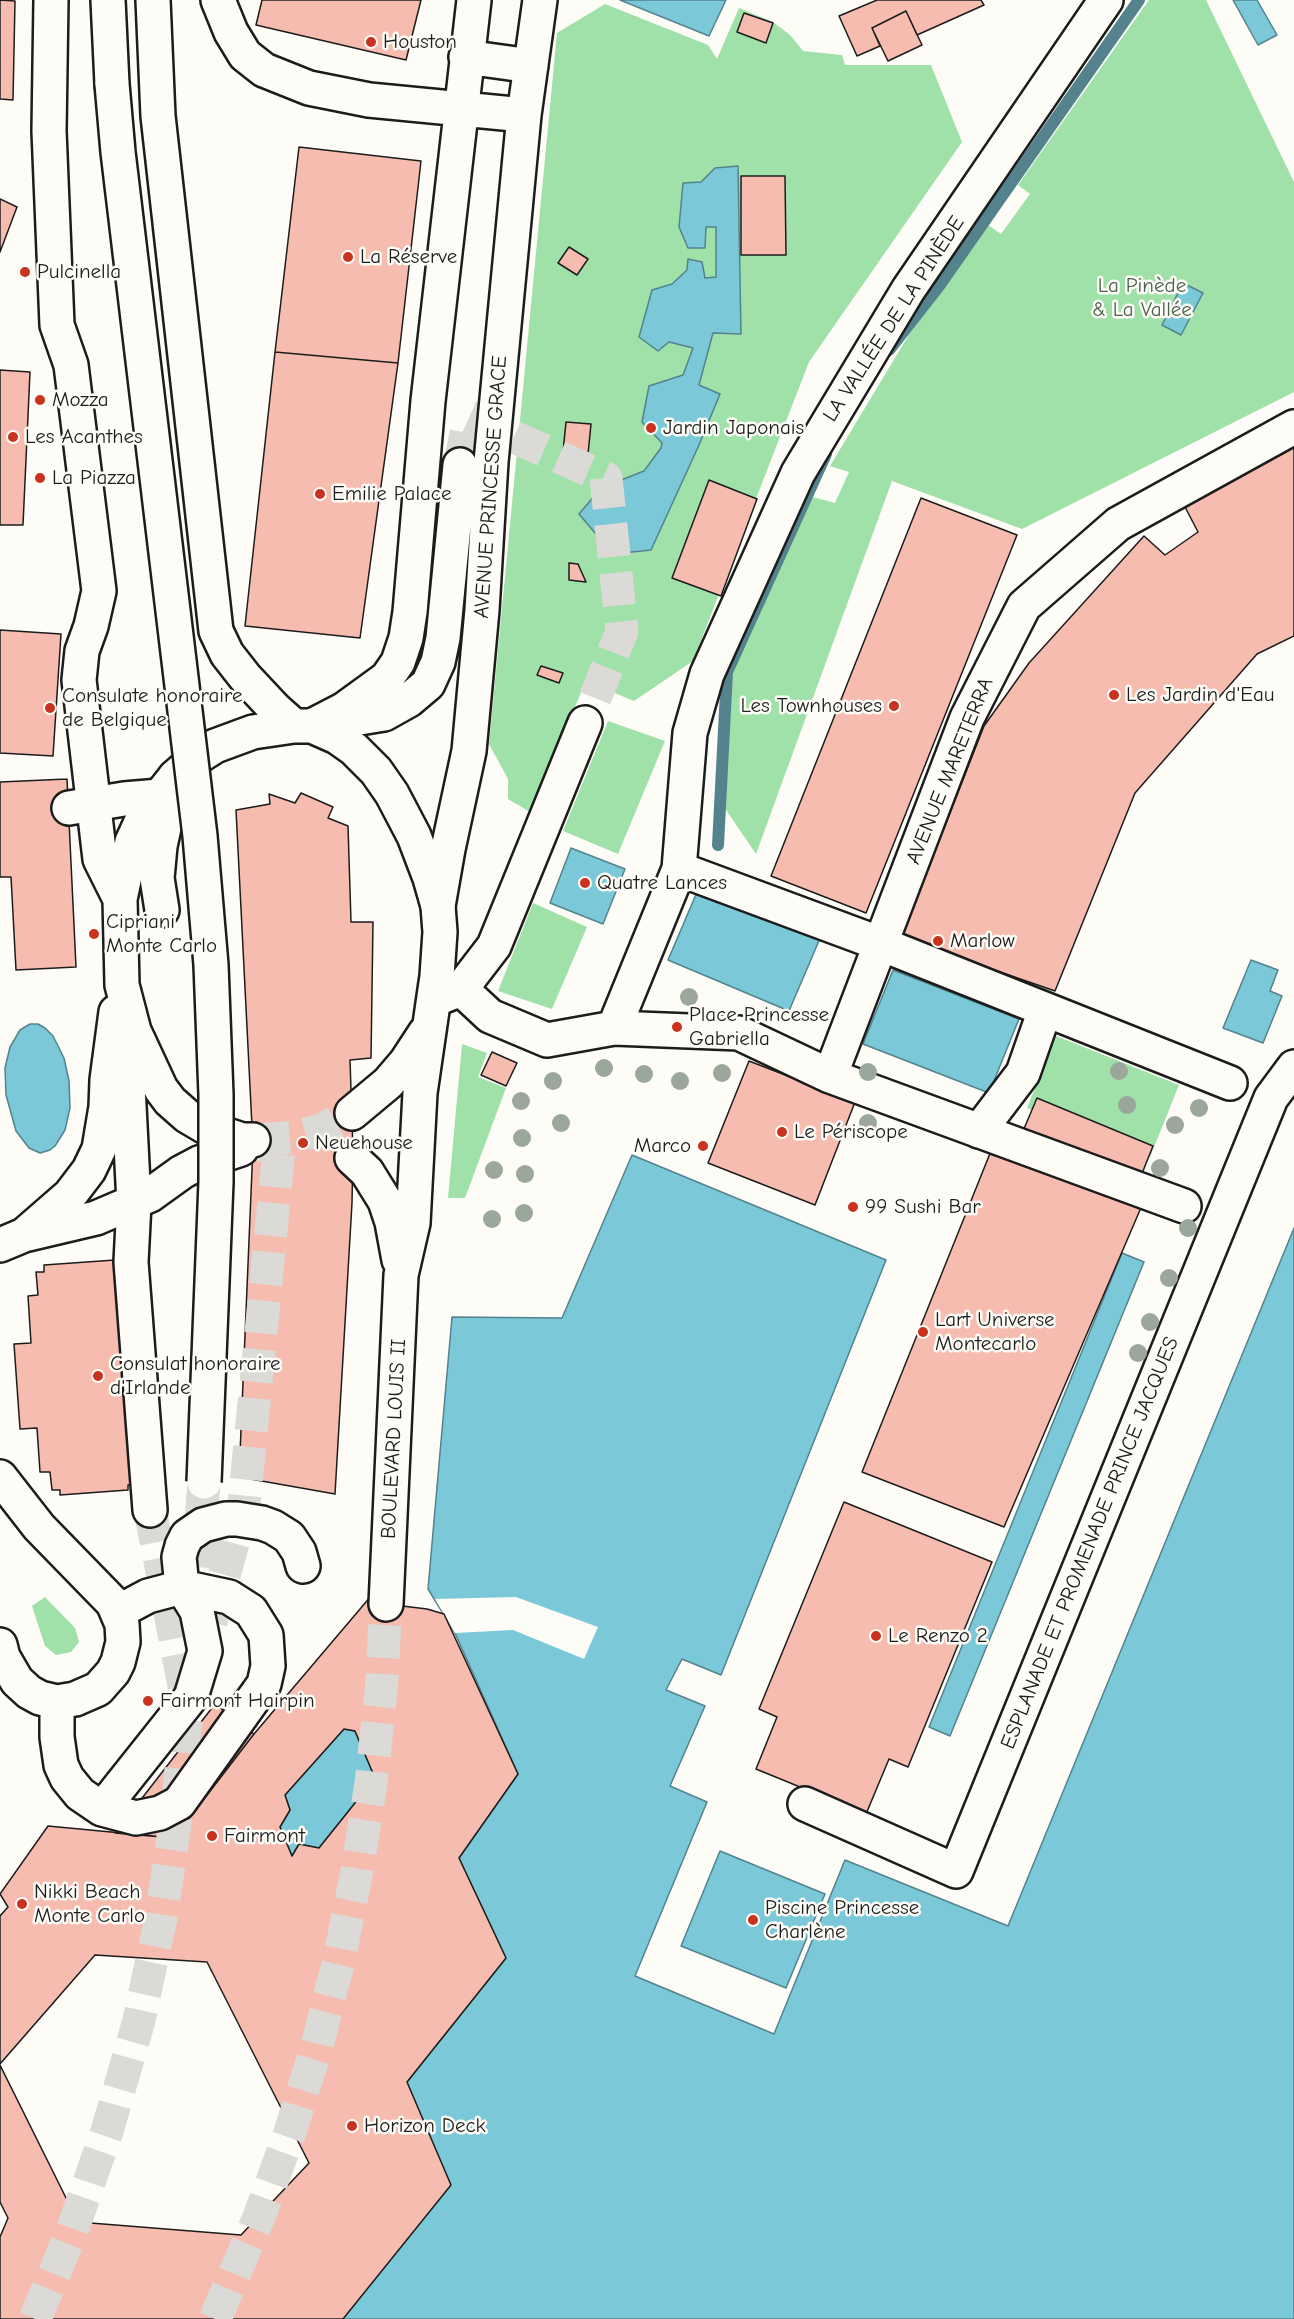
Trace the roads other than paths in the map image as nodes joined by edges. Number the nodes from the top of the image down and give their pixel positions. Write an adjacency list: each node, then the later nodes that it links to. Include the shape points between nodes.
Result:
1 (51, 0): 17 (street, via 49,131 57,325 71,365 99,591 82,651 79,680)
2 (108, 0): 38 (street, bridge, via 118,152 200,836 211,965 216,1182)
3 (153, 0): 15 (street, via 158,116 216,631 227,654 259,692)
4 (218, 0): 10 (street, via 244,55 264,70 309,88 369,100)
5 (474, 0): 8 (street)
6 (540, 0): 9 (street, AVENUE PRINCESSE GRACE)
7 (1106, 0): 18 (street, LA VALLÉE DE LA PINÈDE, via 908,290 798,473 705,684 690,733)
8 (466, 57): 9 (street); 10 (street)
9 (531, 66): 11 (street, AVENUE PRINCESSE GRACE)
10 (460, 108): 11 (street); 15 (street, via 406,638 398,662 387,678 343,710)
11 (524, 115): 20 (street, AVENUE PRINCESSE GRACE, via 469,751)
12 (1294, 427): 22 (street, AVENUE MARETERRA, via 1118,524 1024,606 967,718)
13 (460, 465): 15 (street, via 443,638 428,684 384,714)
14 (585, 723): 24 (street, via 494,946)
15 (303, 726): 16 (street, via 253,732 215,746 196,758); 20 (street, via 337,737 376,771 414,836)
16 (167, 787): 17 (street); 19 (street, via 144,816 132,842); 21 (street, via 157,878)
17 (81, 806): 19 (street)
18 (679, 869): 22 (street); 26 (street, LA VALLÉE DE LA PINÈDE)
19 (120, 899): 23 (street)
20 (438, 906): 24 (street, BOULEVARD LOUIS II)
21 (162, 910)
22 (881, 945): 25 (street); 28 (street, AVENUE MARETERRA)
23 (122, 984): 33 (street); 33 (street, via 134,1031 170,1101 209,1129 253,1143 199,1163); 35 (street, via 99,1149 69,1195)
24 (442, 1004): 26 (street, via 490,1016 548,1040); 30 (street, via 406,1062); 36 (street, BOULEVARD LOUIS II, via 420,1093 413,1223)
25 (1045, 1010): 29 (street); 31 (street, via 1023,1073)
26 (614, 1028): 28 (street, via 739,1033)
27 (1294, 1067): 46 (street, ESPLANADE ET PROMENADE PRINCE JACQUES, via 1271,1098 956,1871)
28 (830, 1076): 31 (street)
29 (1230, 1083)
30 (352, 1113)
31 (979, 1131): 34 (street)
32 (352, 1158): 36 (street, BOULEVARD LOUIS II, via 367,1172 385,1201)
33 (134, 1203): 35 (street, via 96,1218); 39 (street, via 131,1262)
34 (1184, 1206)
35 (12, 1240)
36 (401, 1275): 42 (street, BOULEVARD LOUIS II)
37 (0, 1477): 43 (street, via 39,1527)
38 (204, 1482)
39 (150, 1510)
40 (303, 1566): 41 (street, via 295,1545 282,1532 262,1523 226,1519 203,1525 187,1536 179,1557)
41 (182, 1587): 43 (street, via 148,1596); 47 (street, via 203,1630 205,1651 201,1671 191,1697); 47 (street, via 229,1597 251,1611 266,1635 268,1666 264,1684 179,1803 160,1813 136,1818)
42 (386, 1604)
43 (118, 1612): 45 (street, via 123,1642 113,1672 98,1689)
44 (0, 1645): 45 (street, via 17,1681 40,1698)
45 (57, 1702): 47 (street, via 61,1765 80,1794)
46 (805, 1804)
47 (102, 1809)

